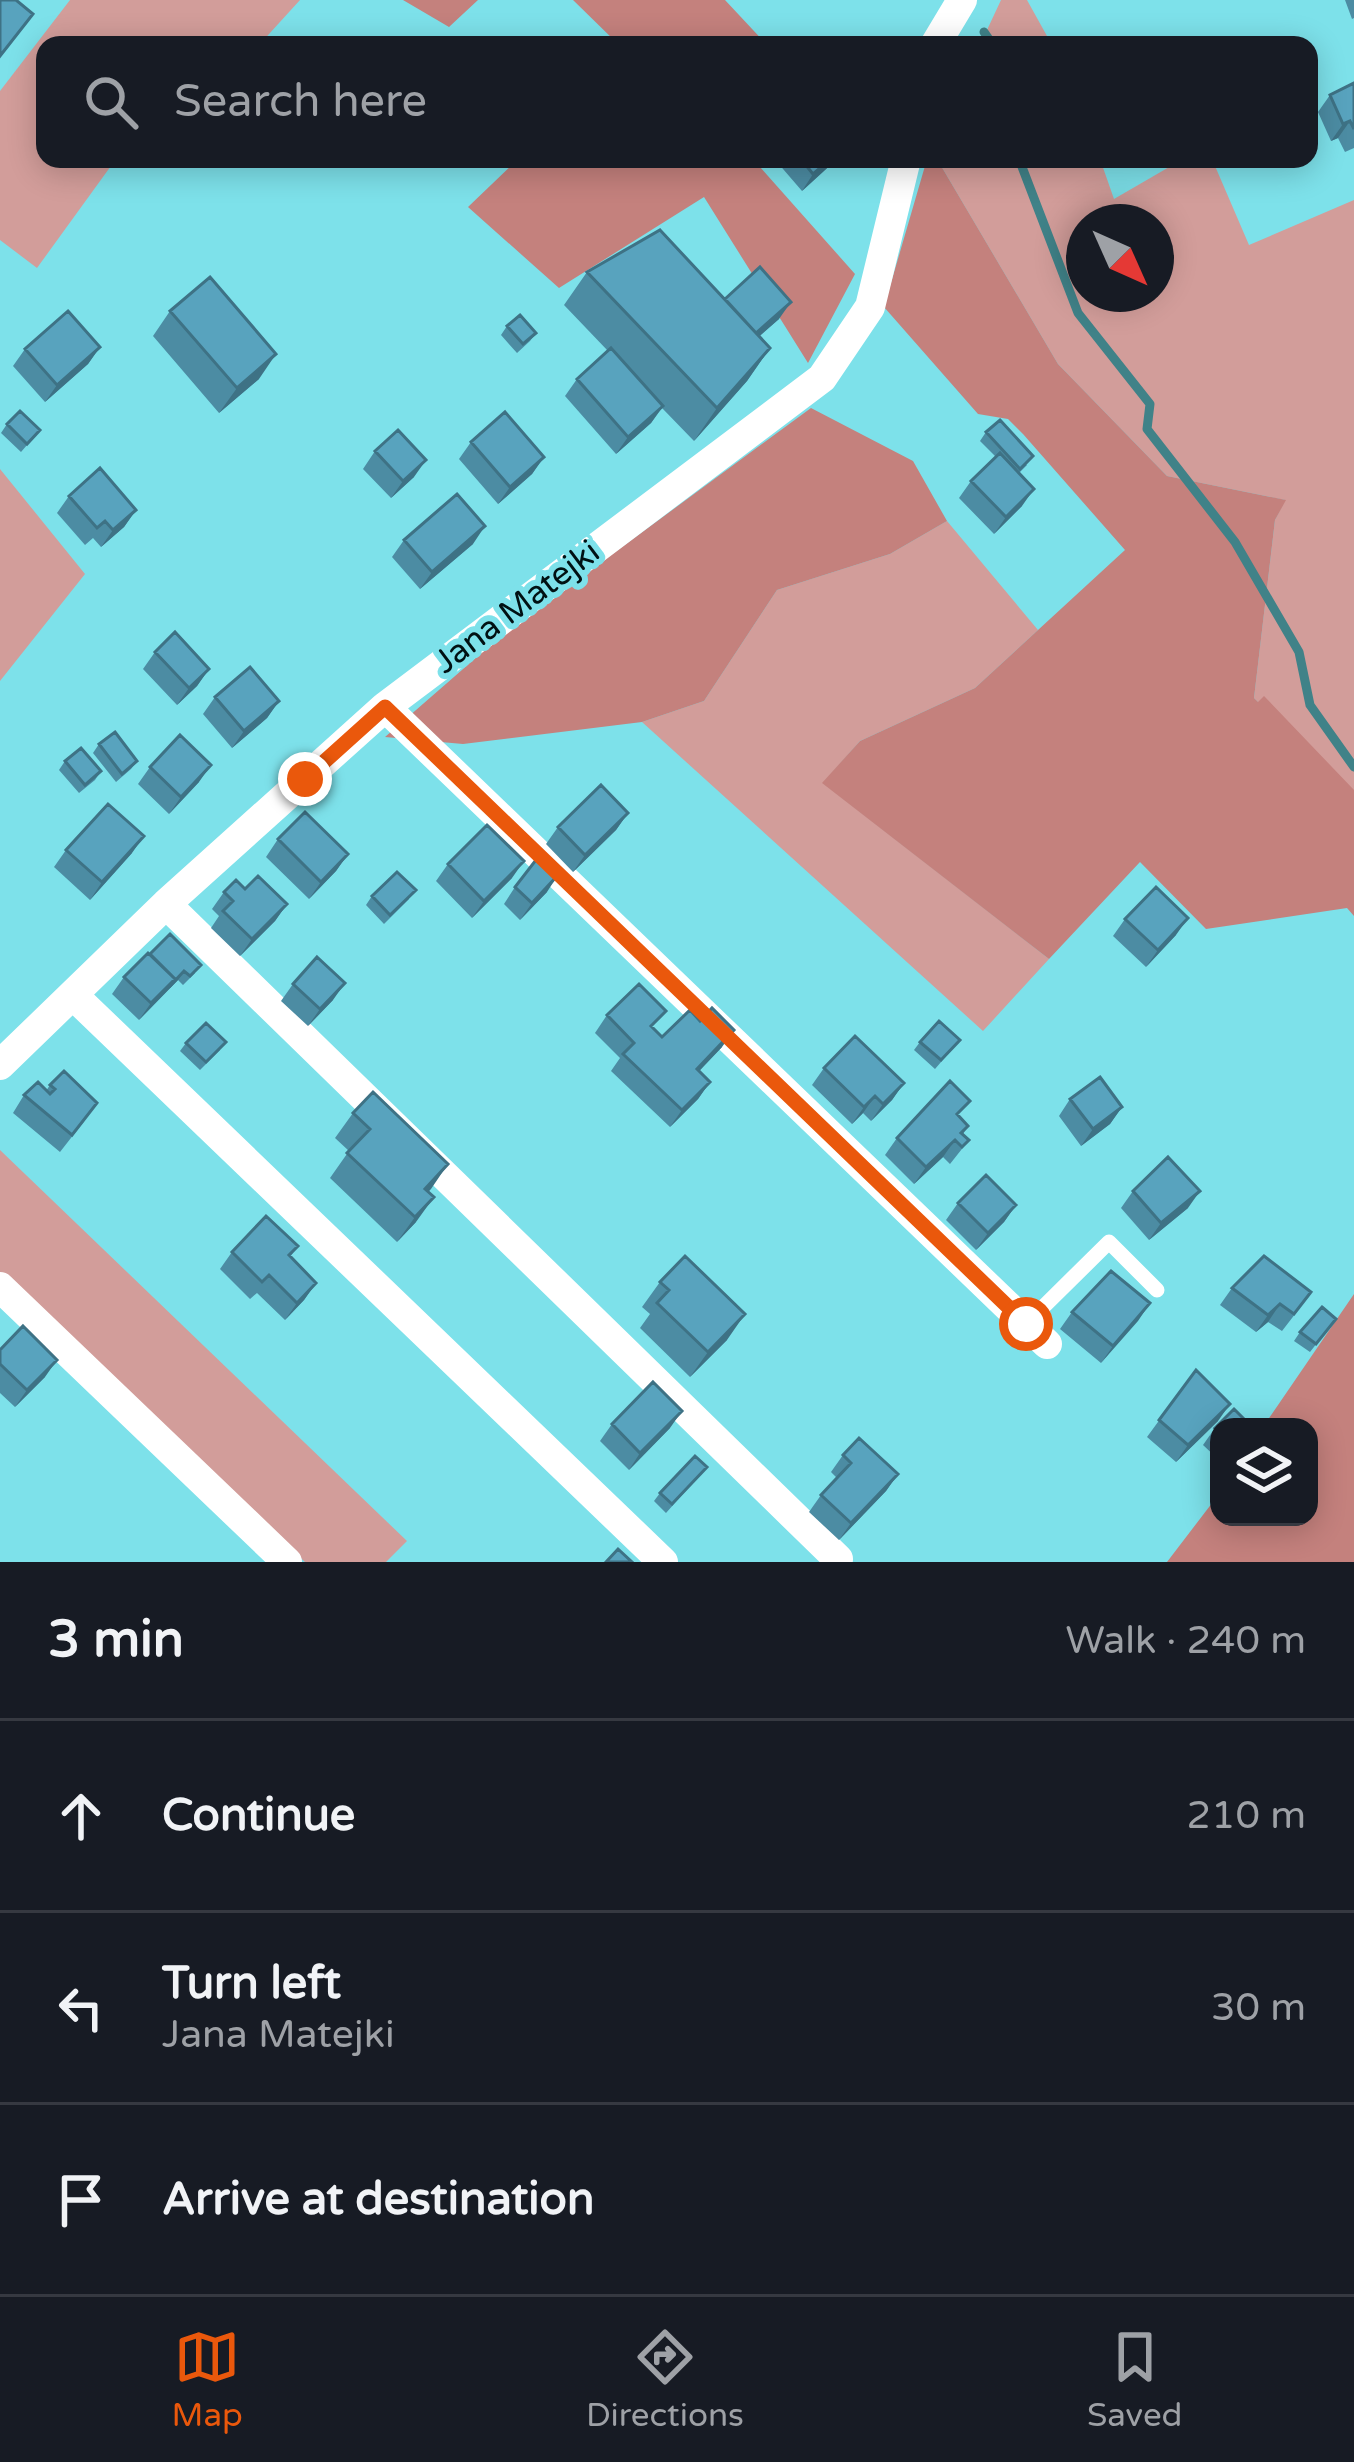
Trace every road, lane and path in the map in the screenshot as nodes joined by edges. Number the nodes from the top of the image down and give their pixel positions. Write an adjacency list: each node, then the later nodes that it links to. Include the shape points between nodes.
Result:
1 (962, 0): 2 (street)
2 (940, 36)
3 (904, 168): 4 (street, Jana Matejki, via 870,308 822,378)
4 (385, 707): 5 (street, Jana Matejki); 10 (street)
5 (166, 904): 6 (street, Jana Matejki); 11 (street)
6 (74, 996): 7 (street, Jana Matejki); 13 (street)
7 (0, 1065)
8 (0, 1287): 12 (street)
9 (1157, 1290): 10 (lane, via 1109,1242)
10 (1036, 1334)
11 (838, 1559)
12 (287, 1562)
13 (663, 1562)

